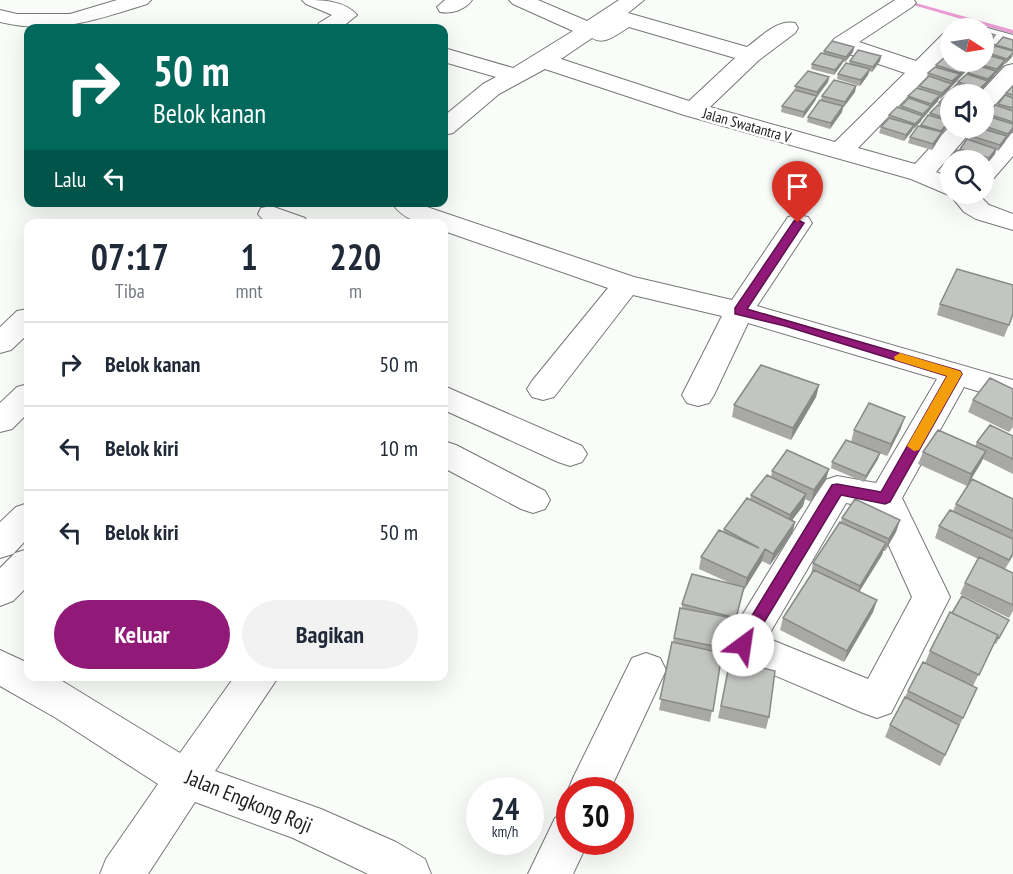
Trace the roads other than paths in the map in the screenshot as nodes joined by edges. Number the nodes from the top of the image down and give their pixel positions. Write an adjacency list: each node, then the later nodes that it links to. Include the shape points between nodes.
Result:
1 (140, 0): 8 (street)
2 (313, 0): 6 (street)
3 (520, 0): 11 (street)
4 (633, 0): 11 (street)
5 (904, 3): 19 (street, via 842,44)
6 (346, 5): 9 (street, via 346,15)
7 (0, 16): 8 (street)
8 (75, 24)
9 (334, 24)
10 (787, 28): 15 (street)
11 (590, 30): 17 (street)
12 (994, 37): 13 (street)
13 (1013, 42)
14 (940, 51): 19 (street)
15 (751, 55): 17 (street, via 626,19); 22 (street)
16 (448, 56): 20 (street)
17 (557, 60): 20 (street); 22 (street, Jalan Swatantra V)
18 (1013, 70): 21 (street)
19 (922, 71): 26 (street)
20 (514, 75): 23 (street)
21 (994, 92)
22 (699, 104): 26 (street, Jalan Swatantra V)
23 (448, 125)
24 (953, 138): 28 (street)
25 (1013, 140): 27 (street)
26 (842, 150): 28 (street, Jalan Swatantra V)
27 (994, 162)
28 (920, 174): 29 (street, Jalan Swatantra V)
29 (940, 183)
30 (970, 204): 33 (street, Jalan Swatantra V)
31 (407, 213): 32 (street)
32 (426, 219)
33 (1013, 222)
34 (798, 223): 37 (street)
35 (448, 226): 36 (street)
36 (626, 284): 37 (street); 41 (street)
37 (739, 311): 40 (street); 43 (street)
38 (24, 322): 39 (street)
39 (0, 343)
40 (955, 374): 42 (street); 49 (street)
41 (543, 389)
42 (1013, 391)
43 (698, 394)
44 (24, 399): 46 (street)
45 (448, 399): 47 (street)
46 (0, 421)
47 (570, 453)
48 (448, 455): 50 (street)
49 (885, 498): 49 (street, via 931,597 877,701 743,645 837,489)
50 (533, 500)
51 (24, 520): 52 (street)
52 (0, 544)
53 (24, 567): 54 (street)
54 (0, 591)
55 (0, 666): 57 (street, Jalan Engkong Roji)
56 (646, 670): 60 (street)
57 (24, 680)
58 (26, 681): 61 (street, Jalan Engkong Roji)
59 (255, 681): 61 (street, via 220,726)
60 (595, 777)
61 (188, 780): 63 (street); 64 (street, Jalan Engkong Roji, via 306,823)
62 (559, 855): 65 (street)
63 (122, 874)
64 (409, 874)
65 (550, 874)

